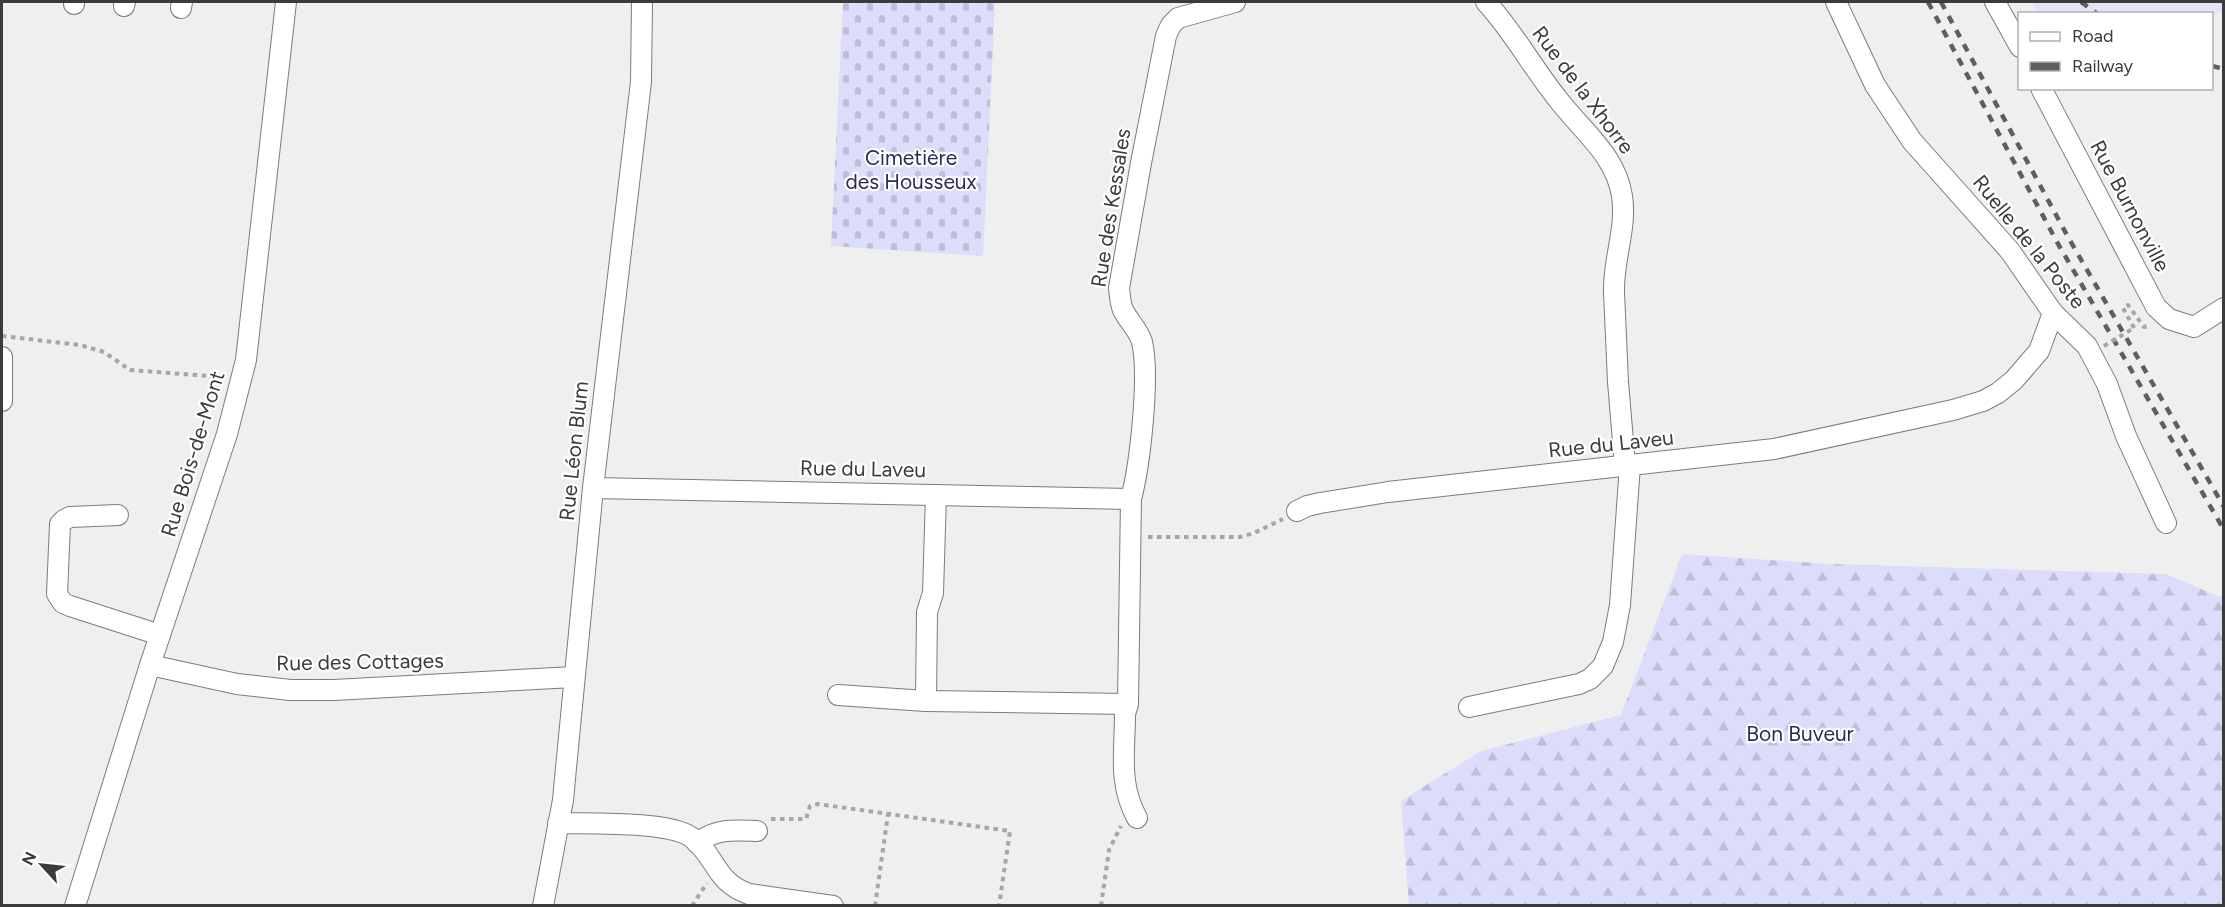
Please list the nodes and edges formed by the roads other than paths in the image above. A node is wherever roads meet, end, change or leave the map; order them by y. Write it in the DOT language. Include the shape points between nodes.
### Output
graph roads {
  1 [pos="286,2"];
  2 [pos="642,2"];
  3 [pos="1234,2"];
  4 [pos="1486,2"];
  5 [pos="1836,2"];
  6 [pos="1995,2"];
  7 [pos="2018,45"];
  8 [pos="2042,90"];
  9 [pos="2223,308"];
  10 [pos="2053,313"];
  11 [pos="2,357"];
  12 [pos="2,401"];
  13 [pos="1627,465"];
  14 [pos="593,488"];
  15 [pos="936,495"];
  16 [pos="1131,499"];
  17 [pos="1297,511"];
  18 [pos="118,515"];
  19 [pos="2166,523"];
  20 [pos="160,634"];
  21 [pos="150,665"];
  22 [pos="574,677"];
  23 [pos="838,695"];
  24 [pos="926,701"];
  25 [pos="1128,704"];
  26 [pos="1469,707"];
  27 [pos="1135,813"];
  28 [pos="558,823"];
  29 [pos="757,831"];
  30 [pos="697,843"];
  31 [pos="75,906"];
  32 [pos="543,906"];
  33 [pos="833,906"];
  1 -- 20 [label="street, Rue Bois-de-Mont" via="246,360 227,434"];
  2 -- 14 [label="street, Rue Léon Blum" via="641,82"];
  3 -- 16 [label="street, Rue des Kessales" via="1178,18 1166,36 1119,288 1123,310 1139,334 1145,371"];
  4 -- 13 [label="street, Rue de la Xhorre" via="1557,99 1603,151 1619,183 1623,224 1614,292"];
  5 -- 10 [label="street, Ruelle de la Poste" via="1875,86 1912,141 2010,250"];
  6 -- 7 [label="street"];
  8 -- 9 [label="street, Rue Burnonville" via="2156,307 2169,319 2194,327"];
  10 -- 13 [label="street, Rue du Laveu" via="2031,362 1998,393 1983,401 1802,445"];
  10 -- 19 [label="street, Ruelle de la Poste" via="2087,346"];
  11 -- 12 [label="street"];
  13 -- 17 [label="street, Rue du Laveu" via="1388,492 1320,503"];
  13 -- 26 [label="street, Rue de la Xhorre" via="1620,605 1613,642 1603,666 1578,684"];
  14 -- 15 [label="street, Rue du Laveu"];
  14 -- 22 [label="street, Rue Léon Blum"];
  15 -- 16 [label="street, Rue du Laveu"];
  15 -- 24 [label="street" via="933,593 927,612"];
  16 -- 25 [label="street, Rue des Kessales"];
  18 -- 20 [label="street" via="70,517 60,524 57,594 70,606"];
  20 -- 21 [label="street, Rue Bois-de-Mont"];
  21 -- 22 [label="street, Rue des Cottages" via="237,684 290,690"];
  21 -- 31 [label="street, Rue Bois-de-Mont"];
  22 -- 28 [label="street, Rue Léon Blum"];
  23 -- 24 [label="street"];
  24 -- 25 [label="street"];
  25 -- 27 [label="street, Rue des Kessales" via="1124,785"];
  28 -- 30 [label="street" via="658,826 679,830"];
  28 -- 32 [label="street, Rue Léon Blum"];
  29 -- 30 [label="street" via="718,831"];
  30 -- 33 [label="street" via="737,890"];
}
